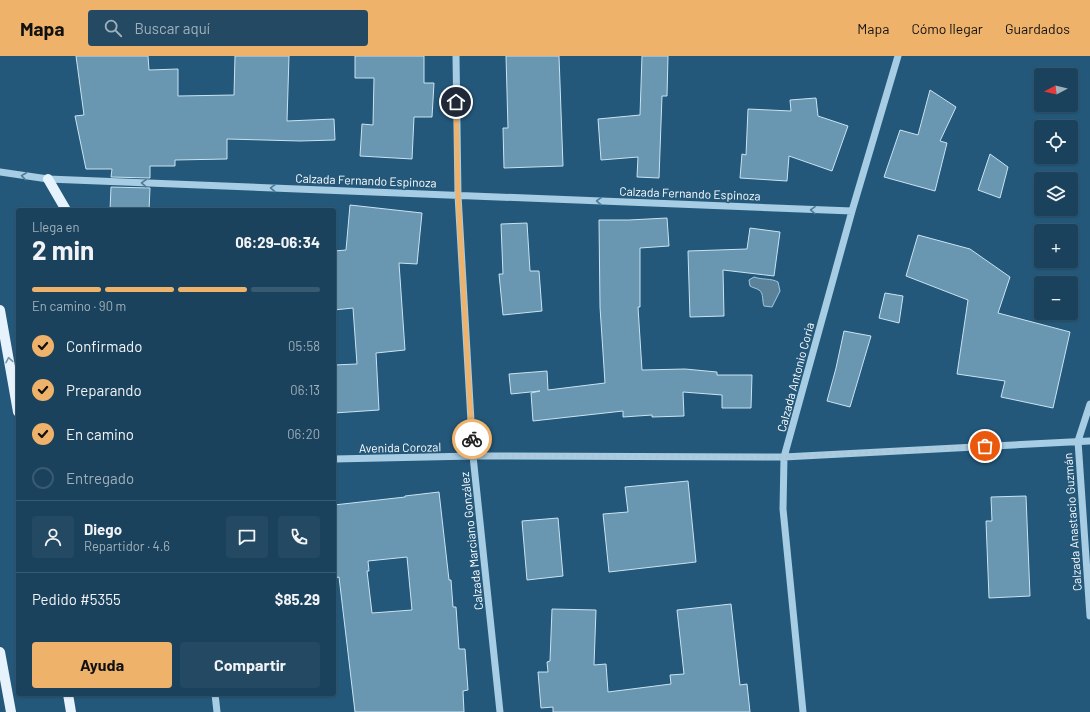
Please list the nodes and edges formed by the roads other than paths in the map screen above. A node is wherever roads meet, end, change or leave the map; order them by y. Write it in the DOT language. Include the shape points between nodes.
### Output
graph roads {
  1 [pos="456,56"];
  2 [pos="898,56"];
  3 [pos="0,172"];
  4 [pos="48,179"];
  5 [pos="458,195"];
  6 [pos="65,208"];
  7 [pos="852,211"];
  8 [pos="0,310"];
  9 [pos="16,401"];
  10 [pos="1090,404"];
  11 [pos="1090,441"];
  12 [pos="1078,442"];
  13 [pos="473,456"];
  14 [pos="784,457"];
  15 [pos="336,459"];
  16 [pos="1090,616"];
  17 [pos="0,652"];
  18 [pos="68,696"];
  19 [pos="215,696"];
  20 [pos="11,712"];
  21 [pos="71,712"];
  22 [pos="217,712"];
  23 [pos="500,712"];
  24 [pos="803,712"];
  1 -- 5 [label="street, Calzada Marciano González"];
  2 -- 7 [label="street, Calzada Antonio Coria"];
  4 -- 3 [label="street, Calzada Fernando Espinoza, one-way"];
  5 -- 4 [label="street, Calzada Fernando Espinoza, one-way"];
  4 -- 6 [label="main road"];
  7 -- 5 [label="street, Calzada Fernando Espinoza, one-way"];
  5 -- 13 [label="street, Calzada Marciano González"];
  7 -- 14 [label="street, Calzada Antonio Coria"];
  9 -- 8 [label="main road, one-way"];
  10 -- 12 [label="street, Calzada Anastacio Guzmán"];
  11 -- 12 [label="street, Avenida Corozal"];
  12 -- 14 [label="street, Avenida Corozal"];
  12 -- 16 [label="street, Calzada Anastacio Guzmán"];
  13 -- 14 [label="street, Avenida Corozal"];
  13 -- 15 [label="street, Avenida Corozal"];
  13 -- 23 [label="street, Calzada Marciano González"];
  14 -- 24 [label="street, Calzada Antonio Coria" via="783,510"];
  17 -- 20 [label="main road"];
  18 -- 21 [label="main road"];
  19 -- 22 [label="street"];
}
